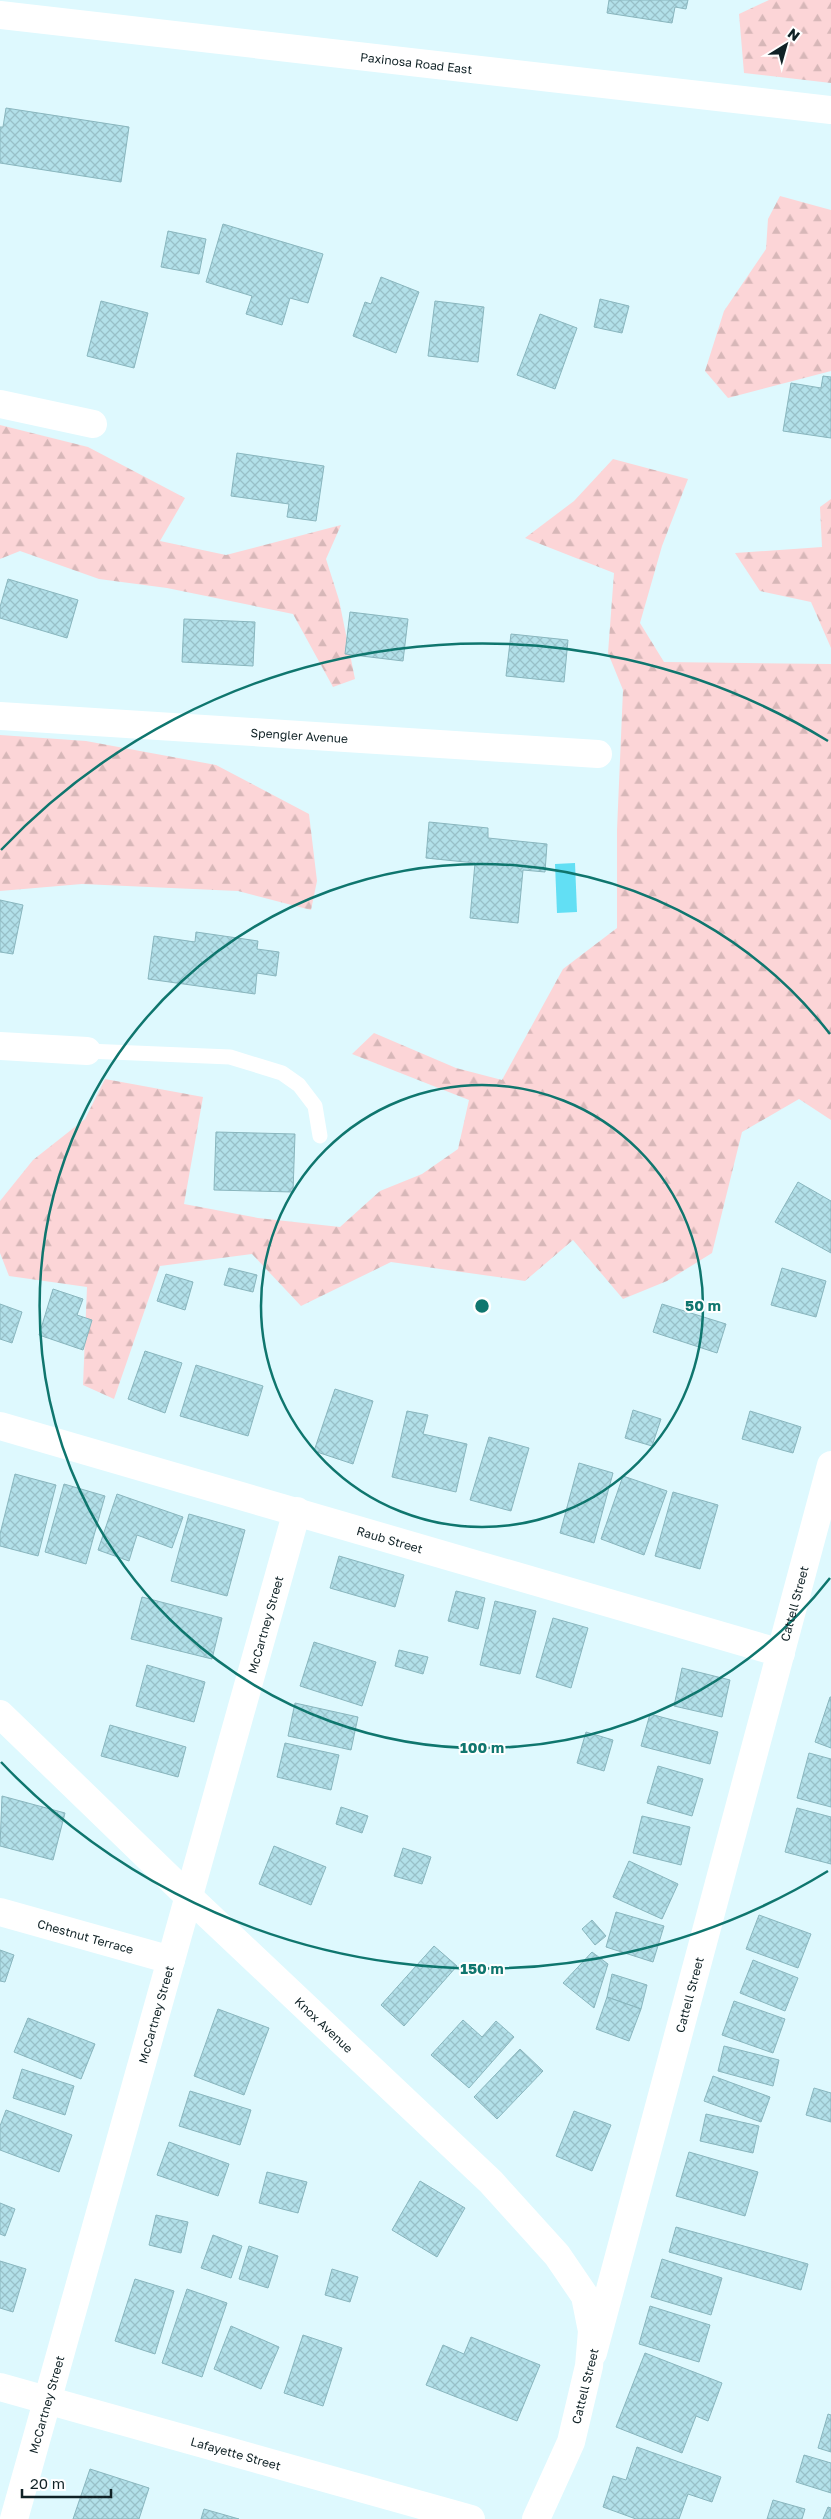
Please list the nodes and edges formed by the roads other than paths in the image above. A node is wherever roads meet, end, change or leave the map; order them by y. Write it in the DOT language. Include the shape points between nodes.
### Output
graph roads {
  1 [pos="0,15"];
  2 [pos="831,110"];
  3 [pos="0,404"];
  4 [pos="93,424"];
  5 [pos="0,716"];
  6 [pos="598,754"];
  7 [pos="0,1046"];
  8 [pos="88,1051"];
  9 [pos="320,1136"];
  10 [pos="0,1426"];
  11 [pos="831,1466"];
  12 [pos="297,1511"];
  13 [pos="781,1653"];
  14 [pos="0,1714"];
  15 [pos="189,1897"];
  16 [pos="0,1912"];
  17 [pos="171,1960"];
  18 [pos="589,2366"];
  19 [pos="0,2387"];
  20 [pos="48,2400"];
  21 [pos="14,2519"];
  22 [pos="471,2519"];
  23 [pos="536,2519"];
  1 -- 2 [label="street, Paxinosa Road East"];
  3 -- 4 [label="street"];
  5 -- 6 [label="street, Spengler Avenue"];
  7 -- 8 [label="street"];
  8 -- 9 [label="lane" via="230,1057 274,1070 299,1085 315,1106"];
  10 -- 12 [label="street, Raub Street"];
  11 -- 13 [label="street, Cattell Street"];
  12 -- 13 [label="street, Raub Street"];
  12 -- 15 [label="street, McCartney Street"];
  13 -- 18 [label="street, Cattell Street"];
  14 -- 15 [label="street, Knox Avenue"];
  15 -- 17 [label="street, McCartney Street"];
  15 -- 18 [label="street, Knox Avenue" via="491,2182 557,2255 585,2296 592,2331"];
  16 -- 17 [label="street, Chestnut Terrace"];
  17 -- 20 [label="street, McCartney Street"];
  18 -- 23 [label="street, Cattell Street" via="571,2442"];
  19 -- 20 [label="street, Lafayette Street"];
  20 -- 21 [label="street, McCartney Street"];
  20 -- 22 [label="street, Lafayette Street"];
}
